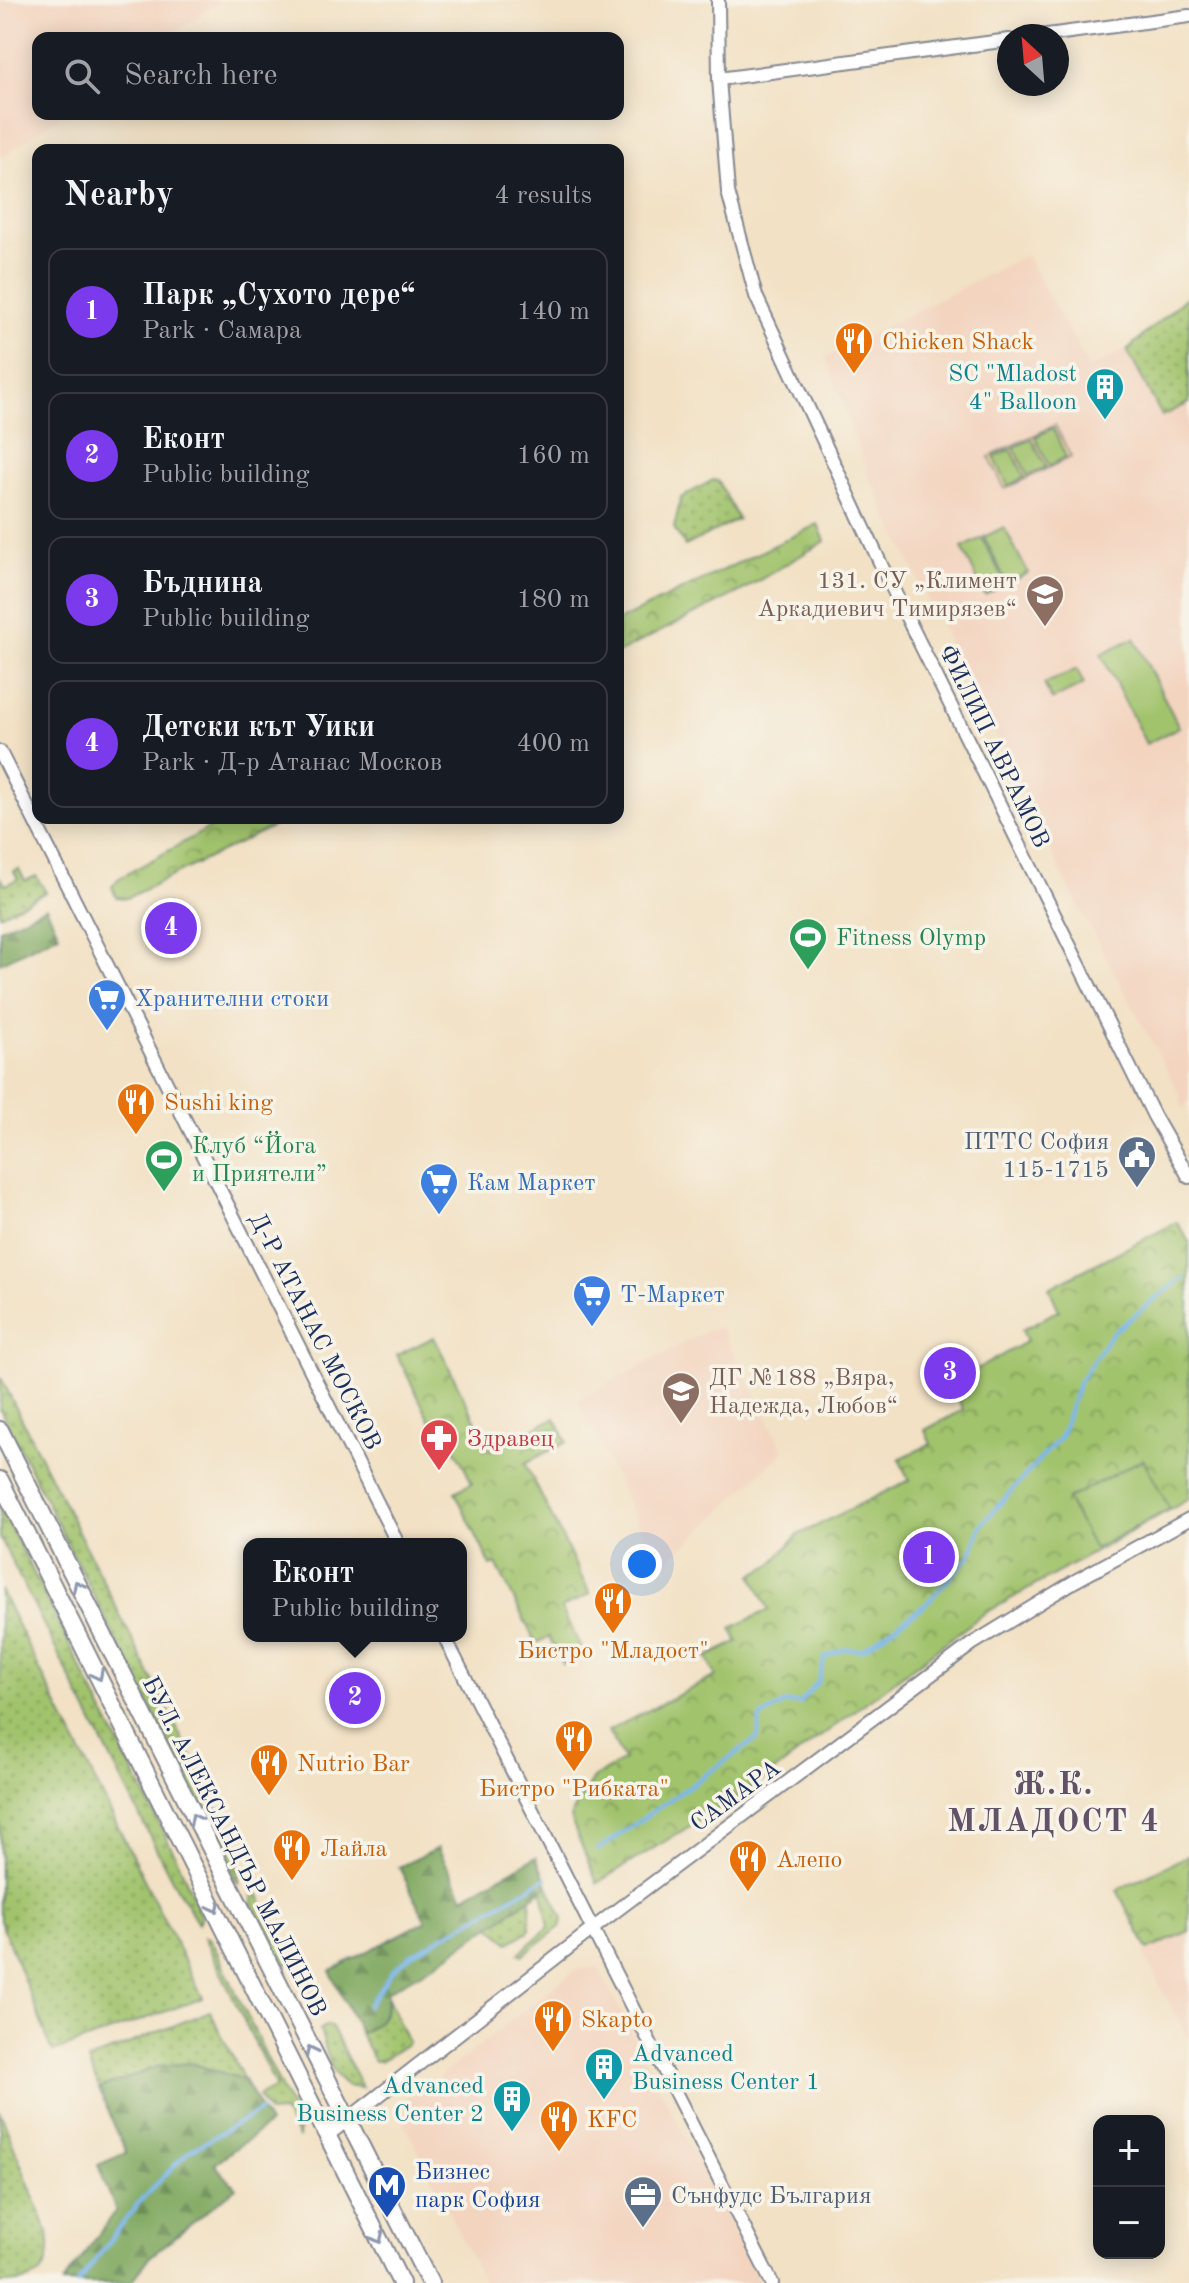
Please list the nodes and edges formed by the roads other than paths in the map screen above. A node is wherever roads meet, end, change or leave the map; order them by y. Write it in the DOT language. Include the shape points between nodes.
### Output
graph roads {
  1 [pos="718,0"];
  2 [pos="1189,16"];
  3 [pos="1069,32"];
  4 [pos="997,42"];
  5 [pos="719,79"];
  6 [pos="0,752"];
  7 [pos="32,816"];
  8 [pos="36,824"];
  9 [pos="1189,1177"];
  10 [pos="0,1430"];
  11 [pos="0,1480"];
  12 [pos="1189,1519"];
  13 [pos="395,1538"];
  14 [pos="447,1642"];
  15 [pos="593,1929"];
  16 [pos="347,2121"];
  17 [pos="328,2135"];
  18 [pos="401,2283"];
  19 [pos="430,2283"];
  20 [pos="772,2283"];
  1 -- 5 [label="street, ФИЛИП АВРАМОВ"];
  2 -- 3 [label="street"];
  4 -- 5 [label="street"];
  5 -- 9 [label="street, ФИЛИП АВРАМОВ" via="730,204 765,318 1019,845"];
  6 -- 7 [label="street, Д-Р АТАНАС МОСКОВ"];
  8 -- 13 [label="street, Д-Р АТАНАС МОСКОВ"];
  16 -- 10 [label="main road, БУЛ. АЛЕКСАНДЪР МАЛИНОВ, one-way"];
  11 -- 17 [label="main road, БУЛ. АЛЕКСАНДЪР МАЛИНОВ, one-way"];
  12 -- 15 [label="street, САМАРА" via="972,1644"];
  14 -- 15 [label="street"];
  15 -- 16 [label="street, САМАРА"];
  15 -- 20 [label="street"];
  16 -- 17 [label="street, САМАРА"];
  16 -- 19 [label="main road, БУЛ. АЛЕКСАНДЪР МАЛИНОВ"];
  17 -- 18 [label="main road, БУЛ. АЛЕКСАНДЪР МАЛИНОВ, one-way"];
}
